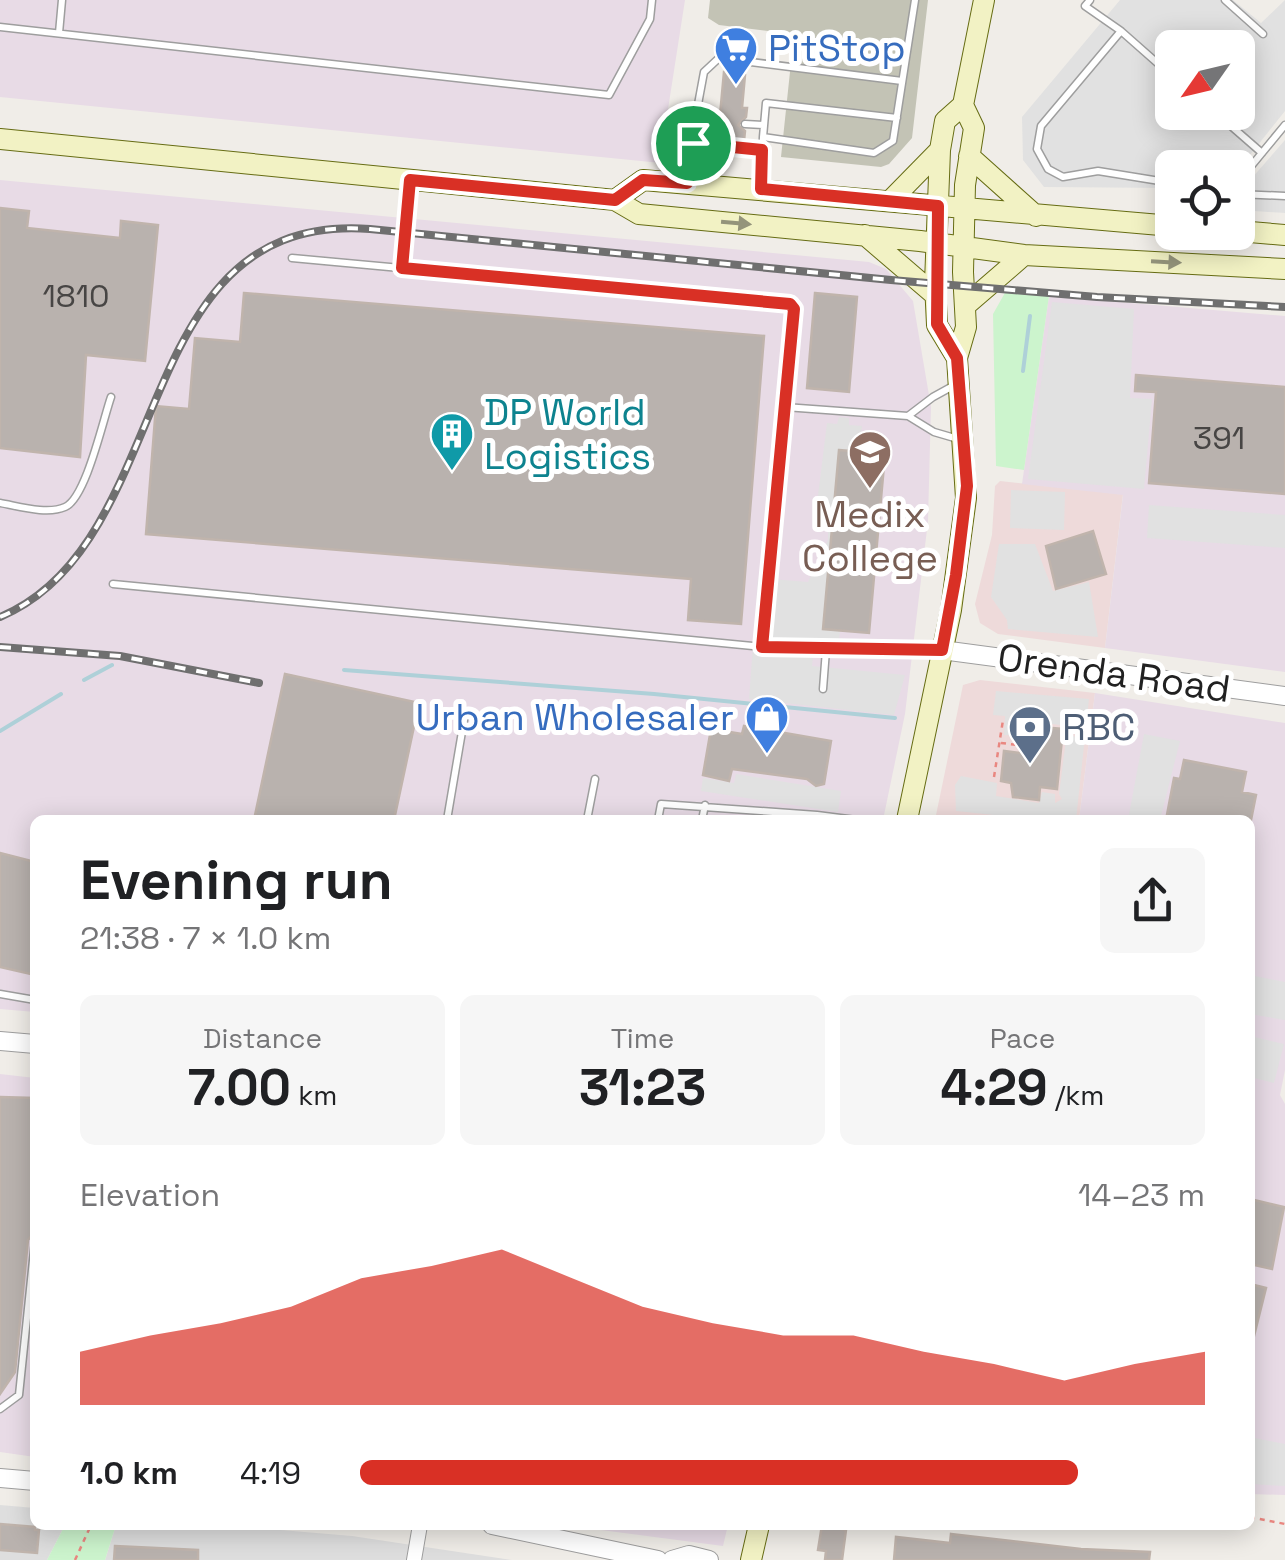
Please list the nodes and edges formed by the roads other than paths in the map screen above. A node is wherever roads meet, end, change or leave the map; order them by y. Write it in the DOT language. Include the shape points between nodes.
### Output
graph roads {
  1 [pos="62,0"];
  2 [pos="652,0"];
  3 [pos="916,0"];
  4 [pos="984,0"];
  5 [pos="1090,0"];
  6 [pos="1224,0"];
  7 [pos="0,28"];
  8 [pos="1120,31"];
  9 [pos="59,33"];
  10 [pos="1264,34"];
  11 [pos="1155,61"];
  12 [pos="902,82"];
  13 [pos="963,105"];
  14 [pos="896,118"];
  15 [pos="698,120"];
  16 [pos="720,122"];
  17 [pos="745,124"];
  18 [pos="764,125"];
  19 [pos="1285,125"];
  20 [pos="1235,130"];
  21 [pos="0,138"];
  22 [pos="763,138"];
  23 [pos="693,143"];
  24 [pos="762,150"];
  25 [pos="940,150"];
  26 [pos="1262,154"];
  27 [pos="969,156"];
  28 [pos="1255,162"];
  29 [pos="410,180"];
  30 [pos="1155,180"];
  31 [pos="687,183"];
  32 [pos="761,189"];
  33 [pos="1255,195"];
  34 [pos="1285,196"];
  35 [pos="615,200"];
  36 [pos="890,200"];
  37 [pos="938,206"];
  38 [pos="964,209"];
  39 [pos="1036,216"];
  40 [pos="1155,225"];
  41 [pos="1255,232"];
  42 [pos="1285,235"];
  43 [pos="865,236"];
  44 [pos="936,243"];
  45 [pos="963,247"];
  46 [pos="1024,255"];
  47 [pos="292,258"];
  48 [pos="402,268"];
  49 [pos="1285,269"];
  50 [pos="935,295"];
  51 [pos="965,306"];
  52 [pos="957,358"];
  53 [pos="958,384"];
  54 [pos="111,397"];
  55 [pos="784,406"];
  56 [pos="908,416"];
  57 [pos="963,441"];
  58 [pos="0,503"];
  59 [pos="113,584"];
  60 [pos="762,647"];
  61 [pos="826,650"];
  62 [pos="942,650"];
  63 [pos="823,689"];
  64 [pos="1285,696"];
  65 [pos="465,714"];
  66 [pos="595,779"];
  67 [pos="704,805"];
  68 [pos="447,815"];
  69 [pos="588,815"];
  70 [pos="659,815"];
  71 [pos="703,815"];
  72 [pos="790,815"];
  73 [pos="908,815"];
  74 [pos="0,994"];
  75 [pos="30,999"];
  76 [pos="0,1041"];
  77 [pos="30,1044"];
  78 [pos="30,1290"];
  79 [pos="0,1409"];
  80 [pos="0,1478"];
  81 [pos="30,1481"];
  82 [pos="419,1530"];
  83 [pos="516,1530"];
  84 [pos="758,1530"];
  85 [pos="414,1560"];
  86 [pos="658,1560"];
  87 [pos="672,1560"];
  88 [pos="708,1560"];
  89 [pos="751,1560"];
  1 -- 9 [label="lane"];
  2 -- 9 [label="lane" via="650,19 609,95"];
  3 -- 12 [label="lane"];
  4 -- 13 [label="main road"];
  5 -- 8 [label="lane" via="1084,6"];
  6 -- 10 [label="lane"];
  7 -- 9 [label="lane"];
  8 -- 11 [label="lane"];
  8 -- 30 [label="lane" via="1041,126 1037,149 1062,178 1098,171"];
  12 -- 14 [label="lane"];
  12 -- 15 [label="lane" via="719,58 704,72"];
  13 -- 25 [label="main road" via="945,121"];
  13 -- 27 [label="main road" via="974,128"];
  14 -- 18 [label="lane" via="766,103"];
  14 -- 22 [label="lane" via="893,141 874,153"];
  15 -- 16 [label="lane"];
  15 -- 23 [label="lane"];
  17 -- 18 [label="lane"];
  18 -- 22 [label="lane"];
  19 -- 26 [label="lane"];
  20 -- 26 [label="lane"];
  21 -- 29 [label="main road"];
  22 -- 24 [label="lane"];
  23 -- 24 [label="lane"];
  23 -- 31 [label="lane"];
  24 -- 32 [label="lane"];
  25 -- 36 [label="main road"];
  25 -- 37 [label="main road"];
  26 -- 28 [label="lane"];
  27 -- 38 [label="main road"];
  27 -- 39 [label="main road"];
  29 -- 35 [label="main road"];
  29 -- 48 [label="lane"];
  31 -- 32 [label="main road"];
  31 -- 35 [label="main road" via="643,180"];
  32 -- 36 [label="main road"];
  33 -- 34 [label="lane"];
  35 -- 43 [label="main road, one-way" via="639,214"];
  36 -- 37 [label="main road"];
  37 -- 38 [label="main road"];
  37 -- 44 [label="main road"];
  38 -- 39 [label="main road"];
  38 -- 45 [label="main road"];
  39 -- 40 [label="main road"];
  41 -- 42 [label="main road"];
  43 -- 44 [label="main road"];
  43 -- 50 [label="main road"];
  44 -- 45 [label="main road"];
  44 -- 50 [label="main road"];
  45 -- 46 [label="main road"];
  45 -- 51 [label="main road"];
  46 -- 49 [label="main road, one-way"];
  46 -- 51 [label="main road"];
  47 -- 48 [label="lane"];
  48 -- 55 [label="lane" via="790,304"];
  50 -- 52 [label="main road" via="937,324"];
  51 -- 52 [label="main road"];
  52 -- 53 [label="main road"];
  53 -- 56 [label="lane"];
  53 -- 57 [label="main road"];
  54 -- 58 [label="lane" via="79,494 66,507"];
  55 -- 56 [label="lane"];
  55 -- 60 [label="lane"];
  56 -- 57 [label="lane"];
  57 -- 62 [label="main road" via="966,498"];
  59 -- 60 [label="lane"];
  60 -- 61 [label="lane"];
  61 -- 62 [label="lane"];
  61 -- 63 [label="lane"];
  62 -- 64 [label="street, Orenda Road"];
  62 -- 73 [label="main road"];
  65 -- 68 [label="lane"];
  66 -- 69 [label="lane"];
  67 -- 70 [label="lane" via="660,804"];
  67 -- 71 [label="lane"];
  67 -- 72 [label="lane"];
  74 -- 75 [label="lane"];
  76 -- 77 [label="street"];
  78 -- 79 [label="lane" via="19,1395"];
  80 -- 81 [label="street"];
  82 -- 85 [label="street"];
  83 -- 86 [label="street"];
  84 -- 89 [label="main road"];
  87 -- 88 [label="street"];
}
